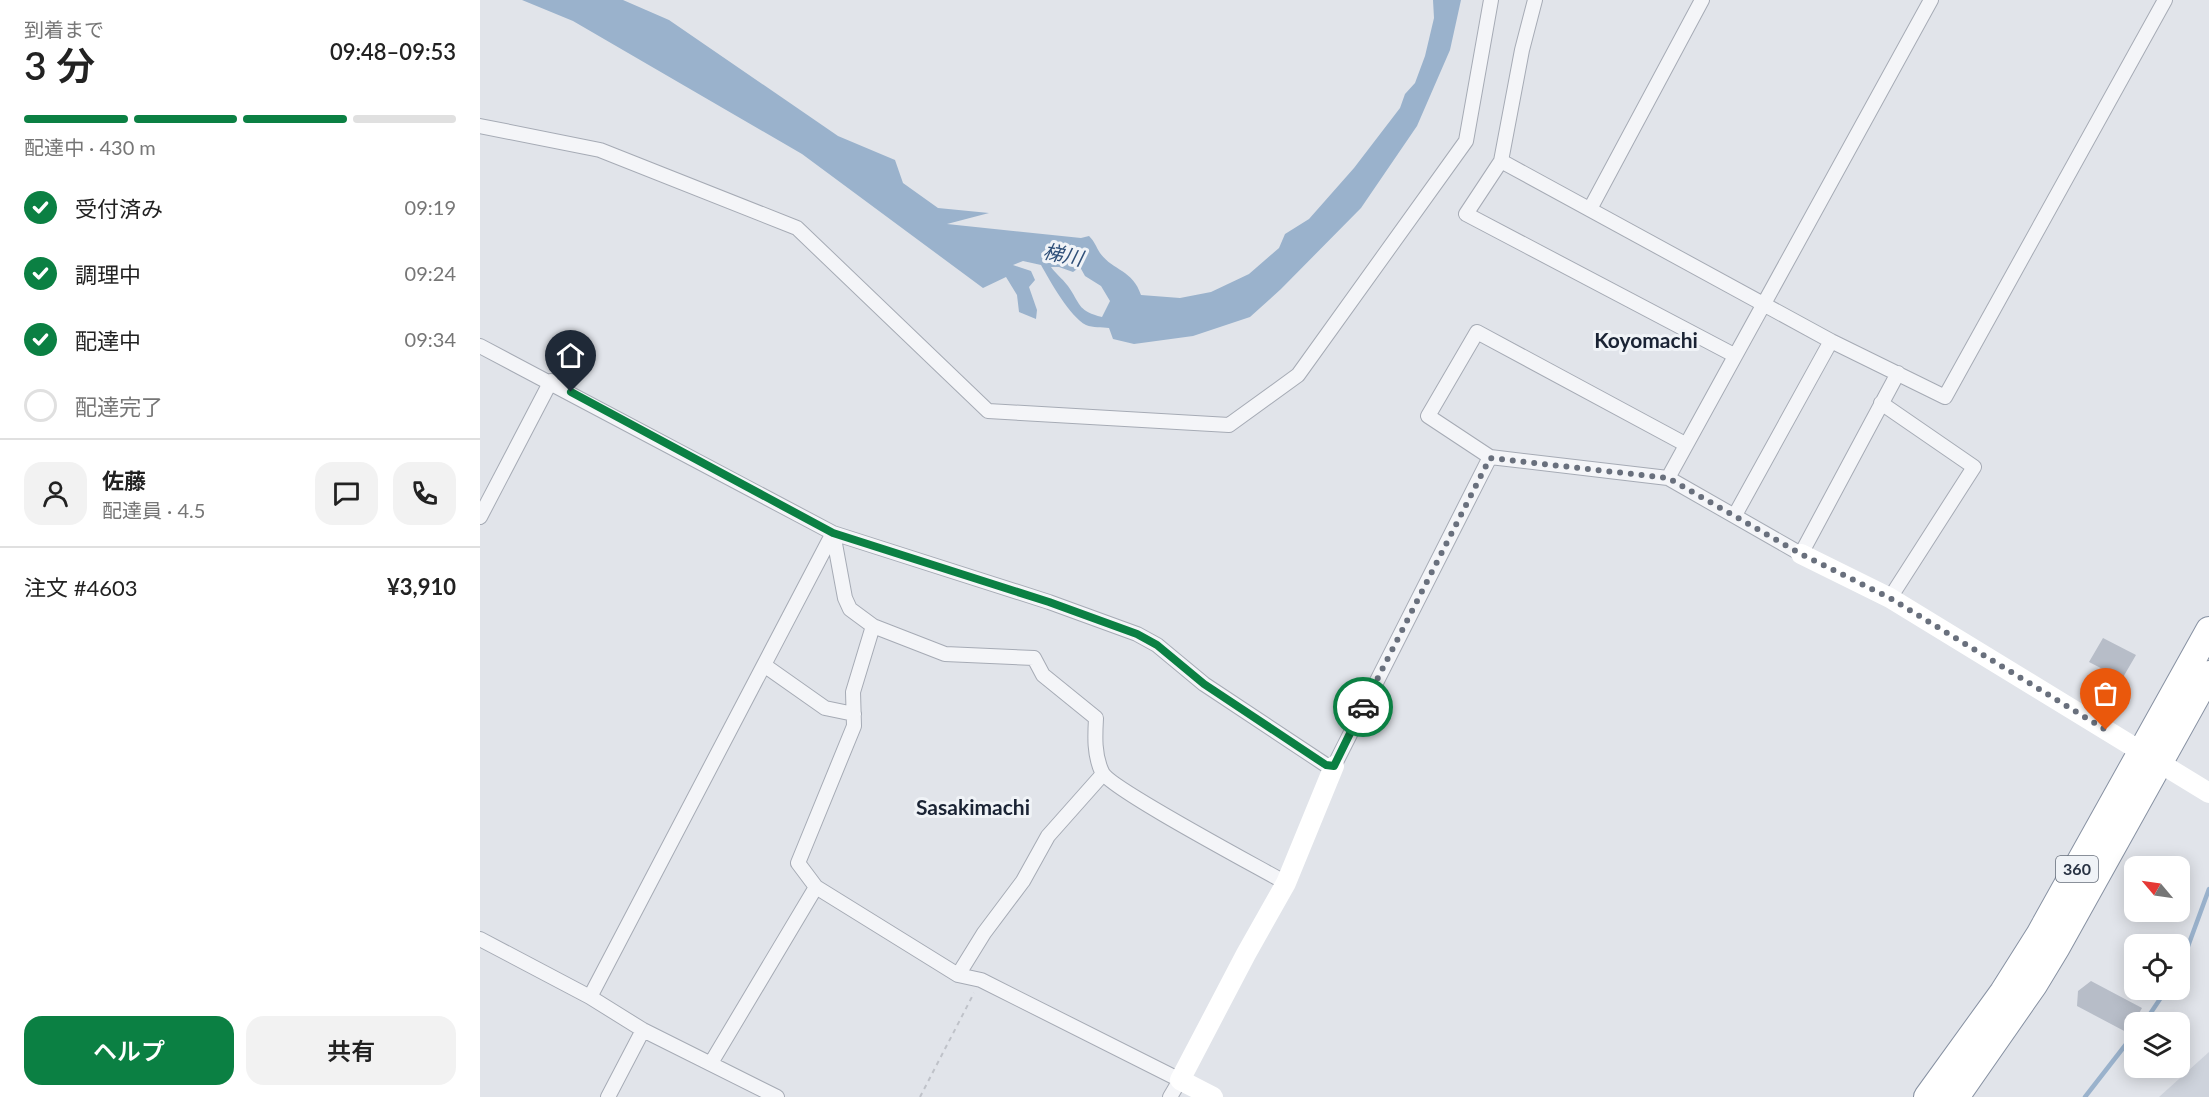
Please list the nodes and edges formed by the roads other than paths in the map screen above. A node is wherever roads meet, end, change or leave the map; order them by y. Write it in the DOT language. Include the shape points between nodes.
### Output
graph roads {
  1 [pos="1491,0"];
  2 [pos="1535,0"];
  3 [pos="1702,0"];
  4 [pos="1930,0"];
  5 [pos="2165,0"];
  6 [pos="480,126"];
  7 [pos="1501,161"];
  8 [pos="1590,209"];
  9 [pos="1764,303"];
  10 [pos="1831,341"];
  11 [pos="480,345"];
  12 [pos="1734,355"];
  13 [pos="1898,373"];
  14 [pos="551,381"];
  15 [pos="1881,403"];
  16 [pos="1685,444"];
  17 [pos="1490,458"];
  18 [pos="1668,478"];
  19 [pos="1735,515"];
  20 [pos="480,517"];
  21 [pos="833,533"];
  22 [pos="1801,554"];
  23 [pos="1890,598"];
  24 [pos="873,627"];
  25 [pos="2209,630"];
  26 [pos="764,664"];
  27 [pos="2209,674"];
  28 [pos="854,714"];
  29 [pos="2151,758"];
  30 [pos="1334,766"];
  31 [pos="1103,774"];
  32 [pos="2209,793"];
  33 [pos="1286,883"];
  34 [pos="816,886"];
  35 [pos="480,939"];
  36 [pos="958,975"];
  37 [pos="590,997"];
  38 [pos="643,1030"];
  39 [pos="711,1064"];
  40 [pos="1175,1089"];
  41 [pos="608,1097"];
  42 [pos="777,1097"];
  43 [pos="1213,1097"];
  44 [pos="1927,1097"];
  45 [pos="1956,1097"];
  1 -- 6 [label="street" via="1466,141 1298,375 1229,426 988,411 797,228 600,150"];
  2 -- 7 [label="street"];
  3 -- 8 [label="street"];
  4 -- 9 [label="street"];
  5 -- 13 [label="street" via="1945,397"];
  7 -- 8 [label="street"];
  7 -- 12 [label="street" via="1466,214"];
  8 -- 9 [label="street"];
  9 -- 10 [label="street"];
  9 -- 12 [label="street"];
  10 -- 13 [label="street"];
  10 -- 19 [label="street"];
  11 -- 14 [label="street"];
  12 -- 16 [label="street"];
  13 -- 15 [label="street"];
  14 -- 20 [label="street"];
  14 -- 21 [label="street"];
  15 -- 22 [label="street"];
  15 -- 23 [label="street" via="1974,467"];
  16 -- 17 [label="street" via="1477,332 1428,416"];
  16 -- 18 [label="street"];
  17 -- 18 [label="street"];
  17 -- 30 [label="street"];
  18 -- 19 [label="street"];
  19 -- 22 [label="street"];
  21 -- 24 [label="street" via="849,609"];
  21 -- 26 [label="street"];
  21 -- 30 [label="street" via="1137,634 1157,645 1204,684 1326,765"];
  22 -- 23 [label="street"];
  23 -- 29 [label="street"];
  24 -- 28 [label="street" via="853,692"];
  24 -- 31 [label="street" via="945,654 1034,657 1043,675 1095,718 1095,750"];
  25 -- 29 [label="highway, 360"];
  26 -- 28 [label="street" via="825,708"];
  26 -- 37 [label="street"];
  27 -- 29 [label="highway, 360"];
  28 -- 34 [label="street" via="854,726 798,863"];
  29 -- 32 [label="street"];
  29 -- 44 [label="highway, 360" via="2002,992"];
  29 -- 45 [label="highway, 360" via="2034,985"];
  30 -- 33 [label="street"];
  31 -- 33 [label="street"];
  31 -- 36 [label="street" via="1048,836 1023,881"];
  33 -- 40 [label="street"];
  34 -- 36 [label="street"];
  34 -- 39 [label="street"];
  35 -- 37 [label="street"];
  36 -- 40 [label="street" via="981,980"];
  37 -- 38 [label="street"];
  38 -- 39 [label="street"];
  38 -- 41 [label="street"];
  39 -- 42 [label="street"];
  40 -- 43 [label="street"];
}
